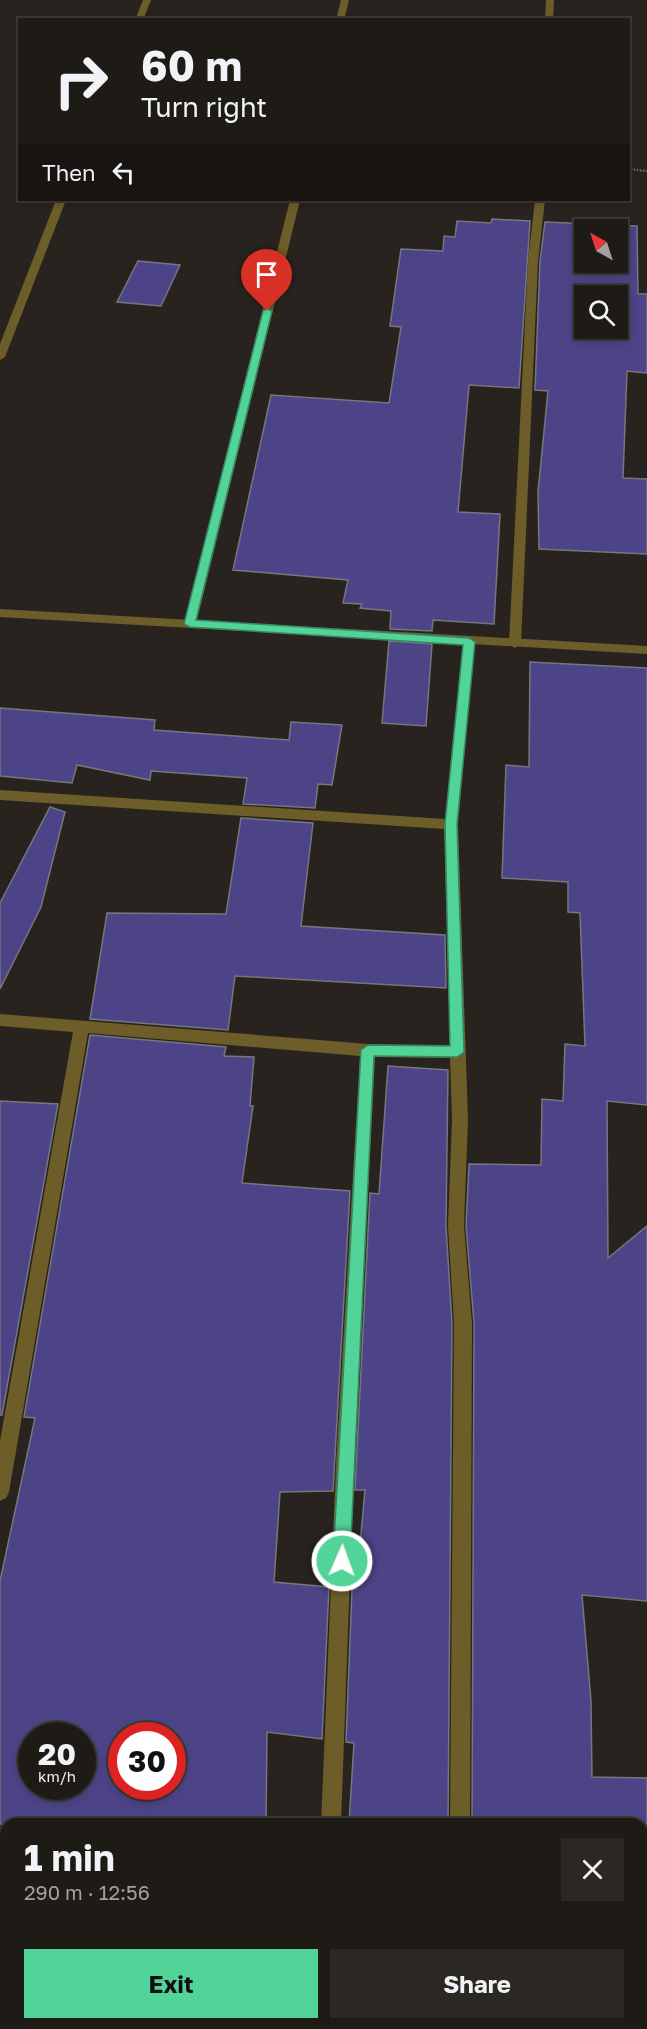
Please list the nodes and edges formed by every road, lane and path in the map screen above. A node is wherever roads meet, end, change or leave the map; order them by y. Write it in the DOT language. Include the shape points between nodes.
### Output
graph roads {
  1 [pos="147,0"];
  2 [pos="345,0"];
  3 [pos="550,0"];
  4 [pos="140,18"];
  5 [pos="340,18"];
  6 [pos="549,18"];
  7 [pos="630,169"];
  8 [pos="647,171"];
  9 [pos="61,201"];
  10 [pos="295,201"];
  11 [pos="540,201"];
  12 [pos="0,357"];
  13 [pos="0,613"];
  14 [pos="190,624"];
  15 [pos="469,642"];
  16 [pos="515,644"];
  17 [pos="647,650"];
  18 [pos="0,795"];
  19 [pos="451,824"];
  20 [pos="0,1020"];
  21 [pos="82,1026"];
  22 [pos="368,1050"];
  23 [pos="457,1052"];
  24 [pos="0,1492"];
  25 [pos="331,1818"];
  26 [pos="460,1818"];
  1 -- 4 [label="street"];
  2 -- 5 [label="street"];
  3 -- 6 [label="street"];
  7 -- 8 [label="path"];
  9 -- 12 [label="street"];
  10 -- 14 [label="street"];
  11 -- 16 [label="street" via="533,261"];
  13 -- 14 [label="street"];
  14 -- 15 [label="street"];
  15 -- 16 [label="street"];
  15 -- 19 [label="street"];
  16 -- 17 [label="street"];
  18 -- 19 [label="street"];
  19 -- 23 [label="street"];
  20 -- 21 [label="street"];
  21 -- 22 [label="street"];
  21 -- 24 [label="street"];
  22 -- 23 [label="street"];
  22 -- 25 [label="street" via="345,1466"];
  23 -- 26 [label="street" via="460,1120 456,1226 463,1323"];
}
